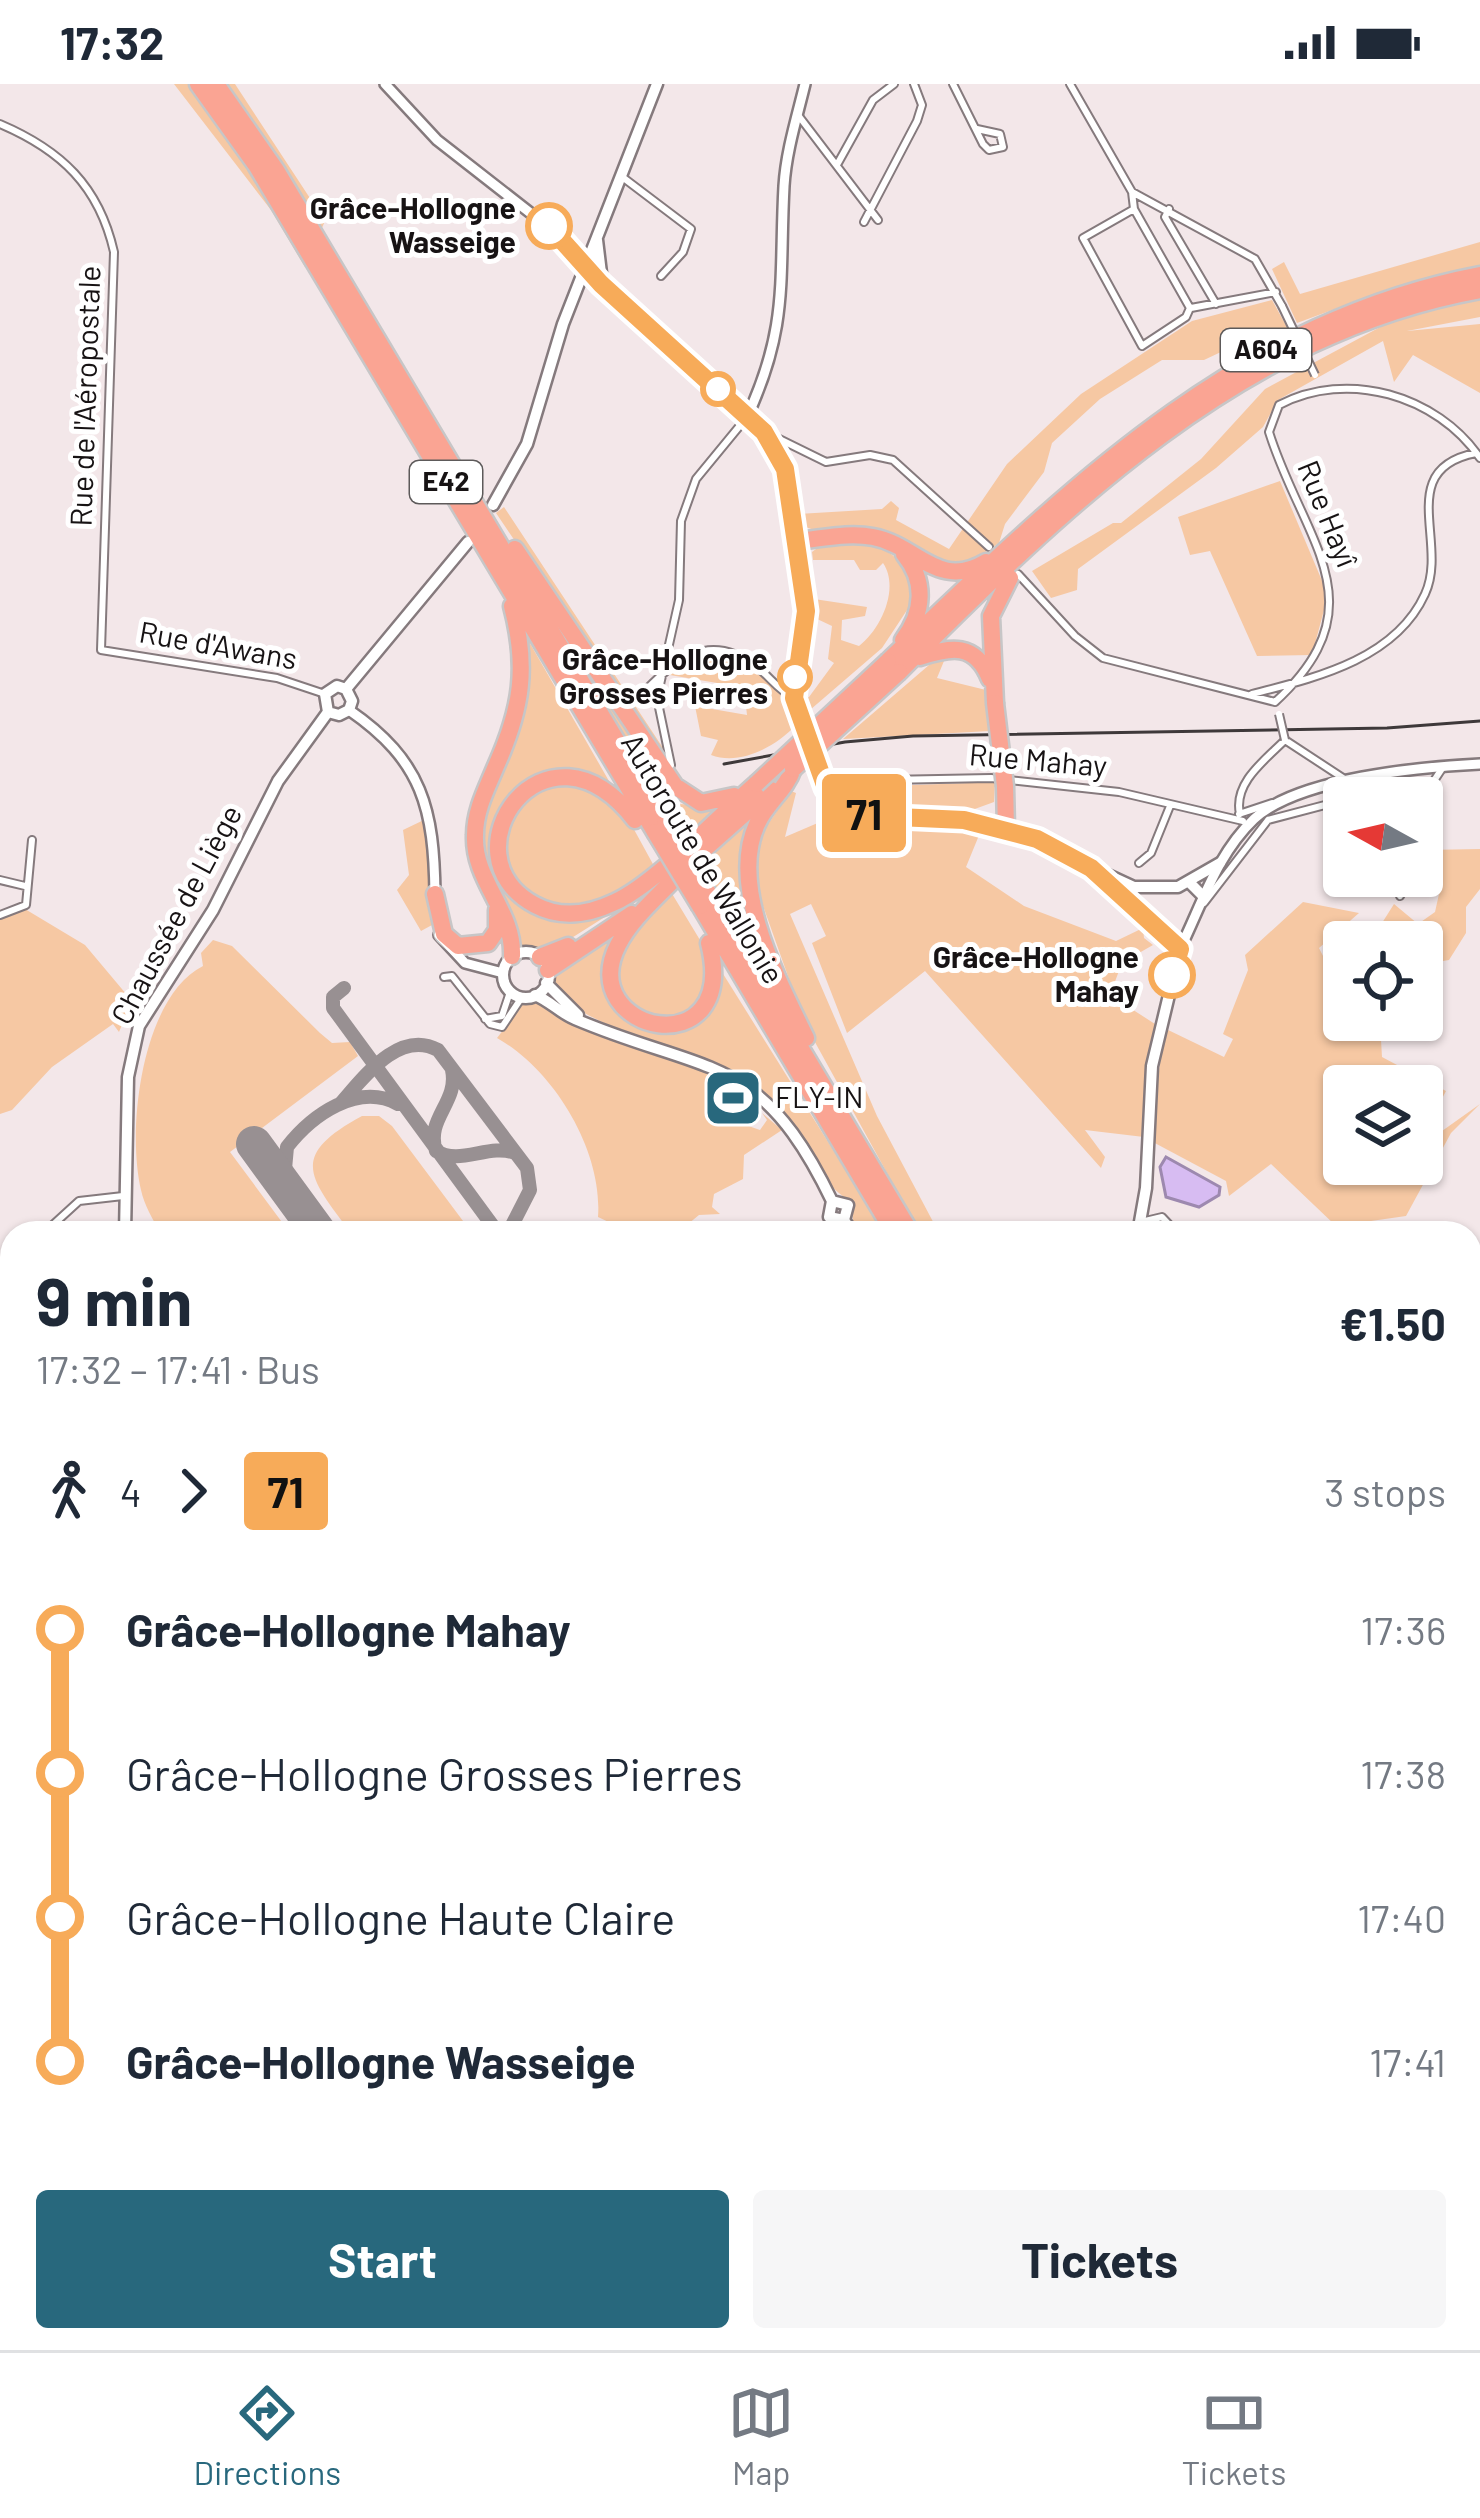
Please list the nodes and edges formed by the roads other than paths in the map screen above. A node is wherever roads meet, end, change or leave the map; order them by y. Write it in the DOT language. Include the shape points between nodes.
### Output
graph roads {
  1 [pos="185,84"];
  2 [pos="199,84"];
  3 [pos="216,84"];
  4 [pos="385,84"];
  5 [pos="657,84"];
  6 [pos="805,84"];
  7 [pos="894,84"];
  8 [pos="927,84"];
  9 [pos="953,84"];
  10 [pos="1070,84"];
  11 [pos="915,86"];
  12 [pos="798,115"];
  13 [pos="0,124"];
  14 [pos="977,129"];
  15 [pos="838,163"];
  16 [pos="256,165"];
  17 [pos="620,176"];
  18 [pos="1132,192"];
  19 [pos="870,208"];
  20 [pos="1134,209"];
  21 [pos="1169,209"];
  22 [pos="878,220"];
  23 [pos="865,221"];
  24 [pos="546,223"];
  25 [pos="598,232"];
  26 [pos="574,246"];
  27 [pos="586,262"];
  28 [pos="1480,275"];
  29 [pos="661,276"];
  30 [pos="601,278"];
  31 [pos="578,285"];
  32 [pos="1480,290"];
  33 [pos="1276,292"];
  34 [pos="1216,304"];
  35 [pos="1190,308"];
  36 [pos="1324,393"];
  37 [pos="747,417"];
  38 [pos="764,432"];
  39 [pos="1479,455"];
  40 [pos="447,458"];
  41 [pos="493,505"];
  42 [pos="796,541"];
  43 [pos="468,542"];
  44 [pos="900,549"];
  45 [pos="1031,549"];
  46 [pos="996,551"];
  47 [pos="1018,574"];
  48 [pos="509,587"];
  49 [pos="529,620"];
  50 [pos="101,650"];
  51 [pos="913,658"];
  52 [pos="893,664"];
  53 [pos="661,675"];
  54 [pos="1297,682"];
  55 [pos="346,689"];
  56 [pos="325,694"];
  57 [pos="1252,694"];
  58 [pos="794,698"];
  59 [pos="637,699"];
  60 [pos="995,701"];
  61 [pos="1275,703"];
  62 [pos="349,710"];
  63 [pos="328,712"];
  64 [pos="801,726"];
  65 [pos="1285,740"];
  66 [pos="1477,764"];
  67 [pos="671,765"];
  68 [pos="814,765"];
  69 [pos="1443,766"];
  70 [pos="1339,777"];
  71 [pos="1375,777"];
  72 [pos="1436,777"];
  73 [pos="826,788"];
  74 [pos="1323,790"];
  75 [pos="761,797"];
  76 [pos="732,800"];
  77 [pos="1279,803"];
  78 [pos="1323,805"];
  79 [pos="1170,806"];
  80 [pos="1238,818"];
  81 [pos="635,820"];
  82 [pos="1003,827"];
  83 [pos="704,829"];
  84 [pos="656,831"];
  85 [pos="32,840"];
  86 [pos="1138,863"];
  87 [pos="1220,863"];
  88 [pos="686,866"];
  89 [pos="1091,868"];
  90 [pos="0,880"];
  91 [pos="1190,883"];
  92 [pos="26,886"];
  93 [pos="1153,890"];
  94 [pos="435,895"];
  95 [pos="1203,896"];
  96 [pos="494,897"];
  97 [pos="700,905"];
  98 [pos="1140,911"];
  99 [pos="0,915"];
  100 [pos="1193,918"];
  101 [pos="709,943"];
  102 [pos="1180,949"];
  103 [pos="512,956"];
  104 [pos="545,970"];
  105 [pos="503,973"];
  106 [pos="444,977"];
  107 [pos="522,995"];
  108 [pos="485,1019"];
  109 [pos="592,1025"];
  110 [pos="790,1059"];
  111 [pos="825,1089"];
  112 [pos="125,1196"];
  113 [pos="832,1201"];
  114 [pos="844,1220"];
  115 [pos="57,1221"];
  116 [pos="125,1221"];
  117 [pos="887,1221"];
  118 [pos="903,1221"];
  119 [pos="1141,1221"];
  1 -- 16 [label="highway" via="244,161"];
  2 -- 16 [label="highway, Autoroute de Wallonie / E42"];
  3 -- 40 [label="highway, Autoroute de Wallonie / E42"];
  4 -- 24 [label="street" via="424,129"];
  5 -- 17 [label="main road"];
  6 -- 12 [label="street"];
  7 -- 15 [label="street" via="873,100"];
  8 -- 11 [label="street"];
  9 -- 14 [label="street"];
  10 -- 18 [label="street"];
  11 -- 19 [label="street" via="917,121"];
  12 -- 15 [label="street"];
  12 -- 37 [label="street" via="784,185 783,300 765,382"];
  13 -- 50 [label="street, Rue de l'Aéropostale" via="45,145 79,175 101,208 114,252"];
  14 -- 14 [label="street" via="1000,134 1003,146 989,150"];
  15 -- 19 [label="street"];
  16 -- 48 [label="highway, Autoroute de Wallonie / E42"];
  17 -- 25 [label="main road"];
  17 -- 29 [label="street" via="691,229"];
  18 -- 20 [label="street"];
  18 -- 21 [label="street"];
  19 -- 22 [label="street"];
  19 -- 23 [label="street"];
  20 -- 35 [label="street"];
  20 -- 35 [label="street" via="1083,238 1127,324 1142,346"];
  21 -- 33 [label="street" via="1255,259"];
  21 -- 34 [label="street" via="1165,218"];
  24 -- 26 [label="street"];
  24 -- 27 [label="street"];
  25 -- 26 [label="street"];
  25 -- 27 [label="main road"];
  25 -- 30 [label="main road"];
  26 -- 27 [label="street"];
  27 -- 30 [label="main road"];
  27 -- 31 [label="main road"];
  28 -- 46 [label="highway, A604" via="1356,310 1213,380"];
  30 -- 31 [label="main road"];
  30 -- 37 [label="main road"];
  31 -- 41 [label="main road" via="527,444"];
  32 -- 45 [label="highway, A604" via="1361,323 1235,384 1135,454"];
  33 -- 34 [label="street"];
  33 -- 36 [label="street, bridge"];
  34 -- 35 [label="street"];
  36 -- 39 [label="street" via="1395,392"];
  36 -- 54 [label="street, Rue Hayî" via="1291,398 1270,418 1333,599 1314,660"];
  37 -- 38 [label="main road"];
  37 -- 53 [label="street" via="688,497 679,600"];
  38 -- 42 [label="main road" via="785,469"];
  38 -- 46 [label="street" via="826,462 893,460"];
  39 -- 54 [label="street" via="1447,463 1432,481 1429,581 1416,609 1364,659"];
  40 -- 76 [label="highway" via="461,465 671,782 701,802"];
  40 -- 84 [label="highway, Autoroute de Wallonie / E42"];
  42 -- 44 [label="highway" via="867,536"];
  42 -- 58 [label="main road" via="806,628"];
  43 -- 55 [label="main road"];
  44 -- 46 [label="highway" via="956,574"];
  44 -- 52 [label="highway" via="921,598"];
  45 -- 51 [label="highway, A604"];
  45 -- 60 [label="highway" via="993,607"];
  46 -- 52 [label="highway, A604"];
  47 -- 57 [label="street" via="1103,658"];
  48 -- 49 [label="highway, Autoroute de Wallonie / E42"];
  48 -- 96 [label="highway" via="524,682 475,828 478,866"];
  49 -- 81 [label="highway"];
  49 -- 84 [label="highway, Autoroute de Wallonie / E42"];
  50 -- 56 [label="street, Rue d'Awans" via="277,678"];
  51 -- 52 [label="highway, A604"];
  51 -- 60 [label="highway" via="964,649 986,668"];
  52 -- 75 [label="highway, A604, bridge"];
  52 -- 75 [label="highway, A604, bridge"];
  53 -- 58 [label="street" via="697,649 720,649 742,656"];
  53 -- 59 [label="street"];
  53 -- 67 [label="street" via="657,703"];
  54 -- 57 [label="street"];
  54 -- 61 [label="street, Rue Hayî"];
  55 -- 56 [label="main road"];
  55 -- 62 [label="main road"];
  56 -- 63 [label="main road"];
  57 -- 61 [label="street"];
  58 -- 64 [label="main road"];
  60 -- 82 [label="highway, bridge"];
  61 -- 65 [label="street, bridge"];
  62 -- 63 [label="main road"];
  62 -- 94 [label="street" via="417,780 432,824"];
  63 -- 112 [label="main road, Chaussée de Liège" via="278,781 213,910 143,1015 128,1077"];
  65 -- 70 [label="street"];
  65 -- 80 [label="street" via="1247,780"];
  66 -- 69 [label="street"];
  68 -- 73 [label="main road"];
  69 -- 71 [label="street"];
  69 -- 72 [label="street"];
  73 -- 79 [label="street, Rue Mahay" via="991,778"];
  73 -- 82 [label="main road" via="875,816"];
  74 -- 77 [label="street"];
  75 -- 76 [label="highway"];
  75 -- 88 [label="highway, A604"];
  75 -- 111 [label="highway" via="750,887"];
  76 -- 83 [label="highway"];
  77 -- 80 [label="street"];
  77 -- 87 [label="street" via="1250,823"];
  78 -- 100 [label="street" via="1266,820"];
  79 -- 80 [label="street, Rue Mahay"];
  79 -- 86 [label="street" via="1151,853"];
  81 -- 83 [label="highway" via="597,782 542,781 506,813 502,868 539,908 581,913 630,894"];
  81 -- 84 [label="highway"];
  82 -- 89 [label="main road"];
  83 -- 104 [label="highway" via="614,918"];
  84 -- 97 [label="highway, Autoroute de Wallonie / E42, bridge"];
  85 -- 92 [label="street"];
  87 -- 91 [label="main road"];
  87 -- 95 [label="street"];
  88 -- 101 [label="highway" via="619,943 611,974 622,1006 660,1026 695,1016 715,982"];
  88 -- 104 [label="highway, A604" via="618,926"];
  89 -- 93 [label="main road"];
  89 -- 98 [label="main road"];
  90 -- 92 [label="street"];
  91 -- 93 [label="main road"];
  91 -- 95 [label="main road"];
  92 -- 99 [label="street" via="26,905"];
  93 -- 98 [label="main road"];
  94 -- 96 [label="highway" via="444,934 470,949 494,937"];
  94 -- 105 [label="street" via="444,945 471,966"];
  95 -- 100 [label="street"];
  96 -- 103 [label="highway" via="511,932"];
  97 -- 101 [label="highway"];
  97 -- 110 [label="highway, Autoroute de Wallonie / E42"];
  97 -- 111 [label="highway, Autoroute de Wallonie / E42"];
  98 -- 102 [label="main road"];
  100 -- 102 [label="street"];
  101 -- 110 [label="highway"];
  102 -- 119 [label="main road" via="1152,1066"];
  103 -- 104 [label="main road" via="526,952"];
  103 -- 105 [label="main road"];
  104 -- 107 [label="main road"];
  104 -- 109 [label="main road"];
  105 -- 107 [label="main road"];
  106 -- 108 [label="street" via="452,976"];
  107 -- 108 [label="street" via="502,1016"];
  107 -- 108 [label="street" via="502,1028"];
  107 -- 109 [label="main road"];
  109 -- 113 [label="main road" via="712,1064 747,1085 792,1132"];
  110 -- 117 [label="highway, Autoroute de Wallonie / E42"];
  111 -- 118 [label="highway, Autoroute de Wallonie / E42"];
  112 -- 115 [label="street" via="79,1201"];
  112 -- 116 [label="main road, Chaussée de Liège"];
  113 -- 114 [label="main road" via="829,1217"];
  113 -- 114 [label="main road" via="848,1205"];
}
